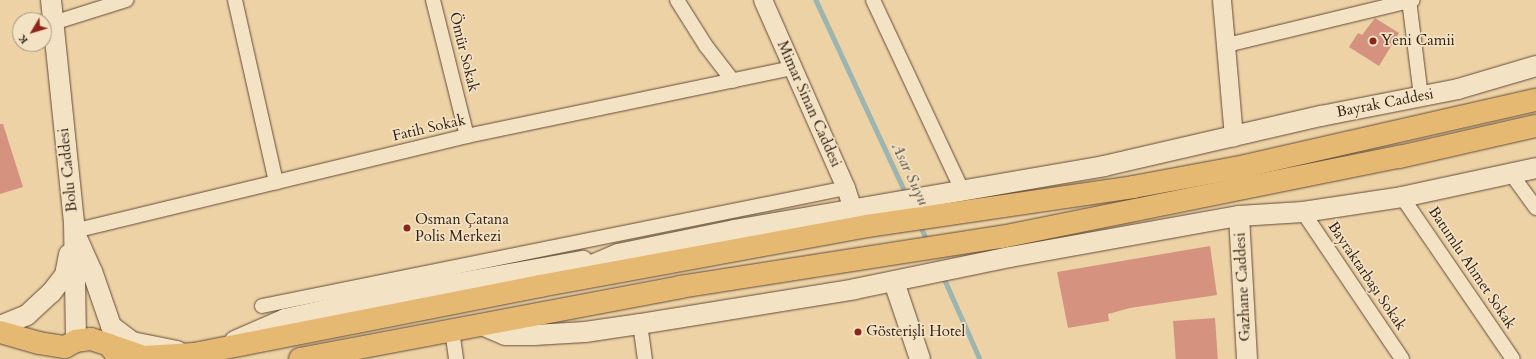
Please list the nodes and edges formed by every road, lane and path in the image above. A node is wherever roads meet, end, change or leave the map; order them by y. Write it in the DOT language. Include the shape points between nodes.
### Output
graph roads {
  1 [pos="51,0"];
  2 [pos="126,0"];
  3 [pos="235,0"];
  4 [pos="433,0"];
  5 [pos="678,0"];
  6 [pos="763,0"];
  7 [pos="873,0"];
  8 [pos="1222,0"];
  9 [pos="1411,0"];
  10 [pos="53,23"];
  11 [pos="1227,45"];
  12 [pos="1536,66"];
  13 [pos="793,68"];
  14 [pos="733,81"];
  15 [pos="1421,96"];
  16 [pos="1536,100"];
  17 [pos="1536,126"];
  18 [pos="467,136"];
  19 [pos="1234,137"];
  20 [pos="1536,168"];
  21 [pos="1512,175"];
  22 [pos="276,182"];
  23 [pos="846,188"];
  24 [pos="956,193"];
  25 [pos="1402,197"];
  26 [pos="1536,208"];
  27 [pos="1303,212"];
  28 [pos="862,214"];
  29 [pos="1239,216"];
  30 [pos="74,231"];
  31 [pos="626,232"];
  32 [pos="623,253"];
  33 [pos="894,282"];
  34 [pos="540,286"];
  35 [pos="262,306"];
  36 [pos="640,324"];
  37 [pos="482,325"];
  38 [pos="0,326"];
  39 [pos="452,330"];
  40 [pos="0,332"];
  41 [pos="66,349"];
  42 [pos="115,352"];
  43 [pos="202,353"];
  44 [pos="300,359"];
  45 [pos="456,359"];
  46 [pos="645,359"];
  47 [pos="920,359"];
  48 [pos="1247,359"];
  49 [pos="1402,359"];
  50 [pos="1513,359"];
  1 -- 10 [label="main road, Bolu Caddesi"];
  2 -- 10 [label="street"];
  3 -- 22 [label="street"];
  4 -- 18 [label="street, Ömür Sokak"];
  5 -- 14 [label="street" via="706,46"];
  6 -- 13 [label="street, Mimar Sinan Caddesi"];
  7 -- 24 [label="street"];
  8 -- 11 [label="street"];
  9 -- 11 [label="street"];
  9 -- 15 [label="street"];
  10 -- 30 [label="main road, Bolu Caddesi"];
  11 -- 19 [label="street"];
  12 -- 15 [label="main road, Bayrak Caddesi"];
  13 -- 14 [label="street, Fatih Sokak"];
  13 -- 23 [label="street, Mimar Sinan Caddesi"];
  14 -- 18 [label="street, Fatih Sokak"];
  15 -- 19 [label="main road, Bayrak Caddesi"];
  16 -- 28 [label="main road" via="1236,168 1133,187 989,206"];
  17 -- 37 [label="main road" via="1399,157 1001,237 680,286"];
  18 -- 22 [label="street, Fatih Sokak"];
  19 -- 24 [label="main road, Bayrak Caddesi" via="1104,166"];
  20 -- 21 [label="main road"];
  21 -- 25 [label="main road"];
  21 -- 26 [label="street"];
  22 -- 30 [label="street, Fatih Sokak"];
  23 -- 28 [label="street, Mimar Sinan Caddesi"];
  23 -- 31 [label="street"];
  24 -- 28 [label="main road, Bayrak Caddesi"];
  25 -- 27 [label="main road"];
  25 -- 50 [label="street, Batumlu Ahmet Sokak"];
  27 -- 29 [label="main road"];
  27 -- 49 [label="street, Bayraktarbaşı Sokak"];
  28 -- 32 [label="main road, Bayrak Caddesi"];
  28 -- 34 [label="main road"];
  29 -- 33 [label="main road" via="1010,257"];
  29 -- 48 [label="main road, Gazhane Caddesi"];
  30 -- 38 [label="main road" via="65,275 51,293 27,315"];
  30 -- 41 [label="main road, Bolu Caddesi"];
  30 -- 43 [label="main road" via="111,326 132,342"];
  31 -- 32 [label="street"];
  31 -- 35 [label="street"];
  32 -- 34 [label="main road"];
  32 -- 43 [label="main road" via="397,294 285,319"];
  33 -- 36 [label="main road"];
  33 -- 47 [label="main road"];
  34 -- 43 [label="main road"];
  36 -- 37 [label="main road" via="585,332 534,335 505,334"];
  36 -- 46 [label="street"];
  37 -- 39 [label="main road"];
  39 -- 44 [label="main road"];
  39 -- 45 [label="street"];
  40 -- 41 [label="main road"];
  41 -- 42 [label="main road" via="92,339"];
  42 -- 43 [label="main road" via="144,357"];
}
